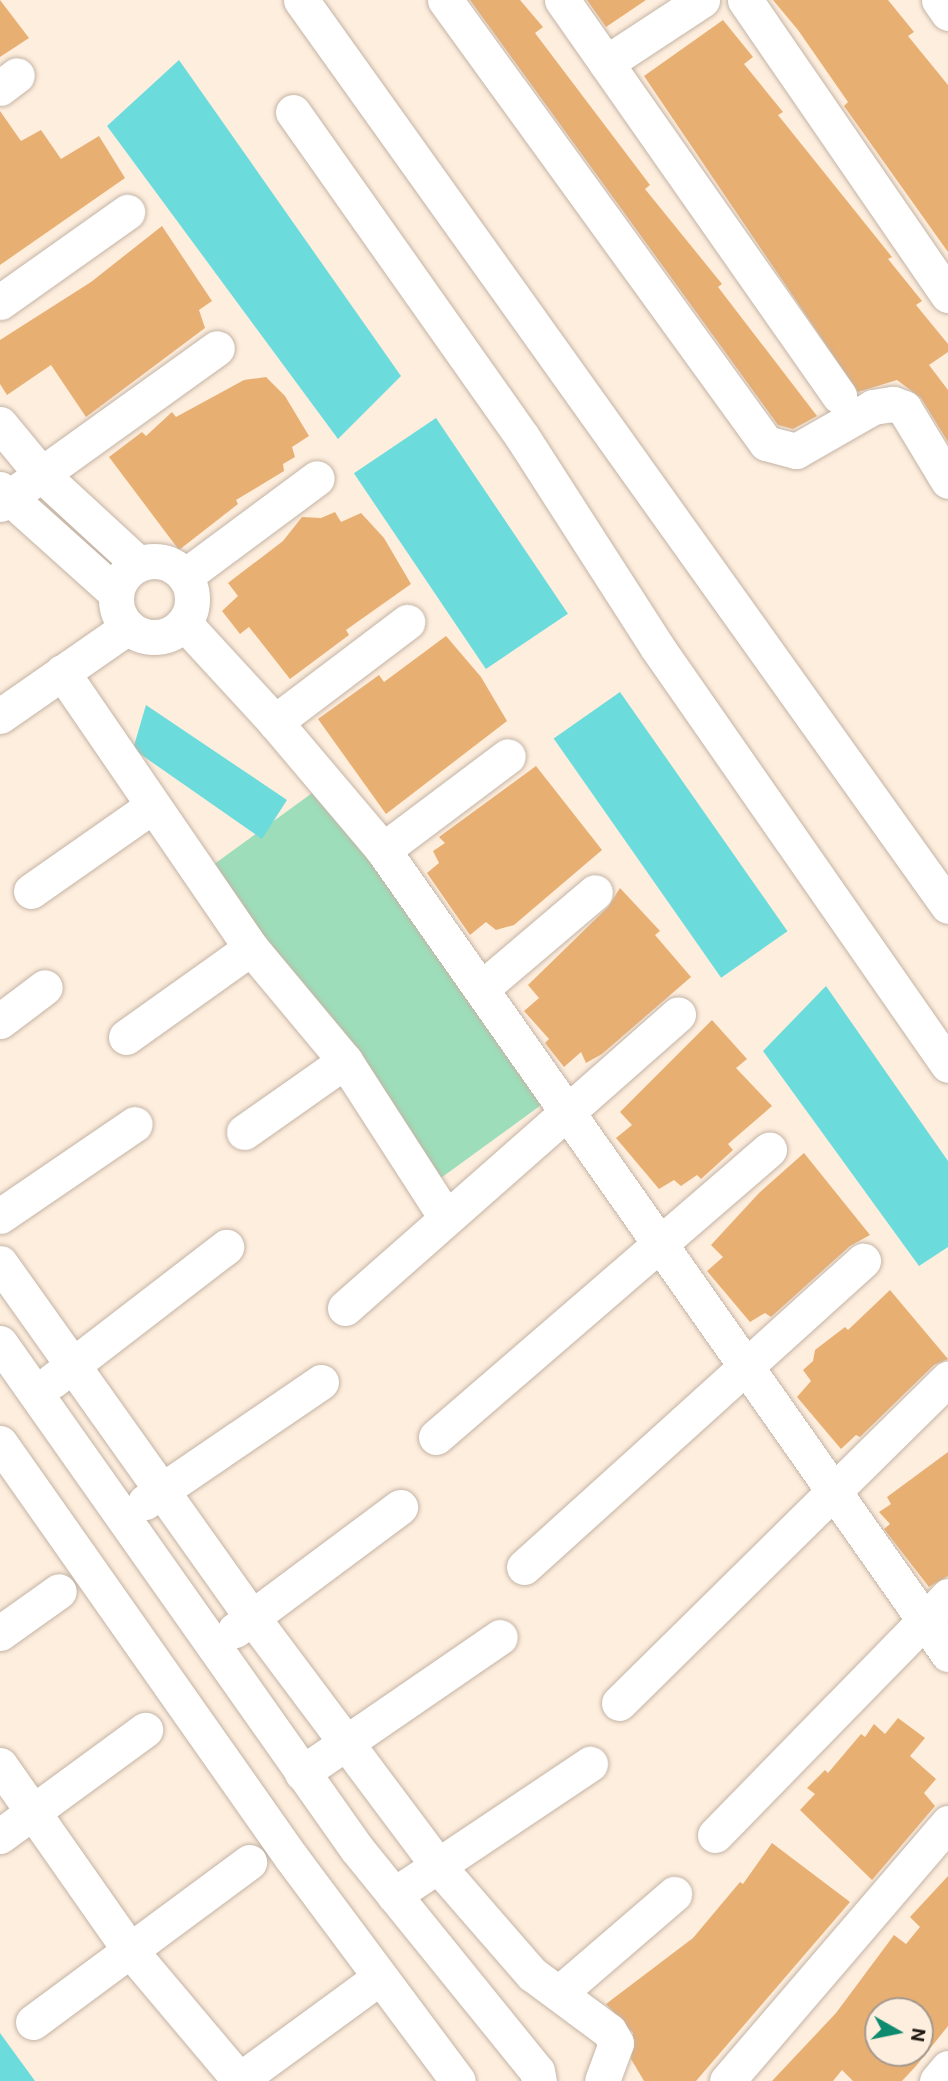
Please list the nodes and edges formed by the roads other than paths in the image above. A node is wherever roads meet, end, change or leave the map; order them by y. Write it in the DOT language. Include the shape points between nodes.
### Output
graph roads {
  1 [pos="301,0"];
  2 [pos="445,0"];
  3 [pos="562,0"];
  4 [pos="702,0"];
  5 [pos="745,0"];
  6 [pos="939,0"];
  7 [pos="948,13"];
  8 [pos="606,63"];
  9 [pos="293,112"];
  10 [pos="127,212"];
  11 [pos="948,295"];
  12 [pos="0,302"];
  13 [pos="217,348"];
  14 [pos="839,396"];
  15 [pos="0,424"];
  16 [pos="41,474"];
  17 [pos="317,478"];
  18 [pos="948,481"];
  19 [pos="3,497"];
  20 [pos="139,564"];
  21 [pos="184,576"];
  22 [pos="116,593"];
  23 [pos="407,622"];
  24 [pos="184,623"];
  25 [pos="128,627"];
  26 [pos="62,672"];
  27 [pos="0,716"];
  28 [pos="275,722"];
  29 [pos="508,756"];
  30 [pos="151,807"];
  31 [pos="383,850"];
  32 [pos="30,891"];
  33 [pos="595,892"];
  34 [pos="948,906"];
  35 [pos="251,948"];
  36 [pos="45,987"];
  37 [pos="482,988"];
  38 [pos="678,1014"];
  39 [pos="0,1021"];
  40 [pos="126,1037"];
  41 [pos="345,1061"];
  42 [pos="948,1065"];
  43 [pos="565,1111"];
  44 [pos="135,1124"];
  45 [pos="244,1132"];
  46 [pos="769,1150"];
  47 [pos="0,1216"];
  48 [pos="446,1216"];
  49 [pos="226,1247"];
  50 [pos="660,1248"];
  51 [pos="863,1261"];
  52 [pos="0,1263"];
  53 [pos="345,1308"];
  54 [pos="0,1343"];
  55 [pos="746,1364"];
  56 [pos="70,1365"];
  57 [pos="948,1379"];
  58 [pos="321,1382"];
  59 [pos="36,1394"];
  60 [pos="436,1437"];
  61 [pos="0,1443"];
  62 [pos="163,1488"];
  63 [pos="833,1489"];
  64 [pos="400,1507"];
  65 [pos="122,1519"];
  66 [pos="524,1567"];
  67 [pos="59,1591"];
  68 [pos="935,1607"];
  69 [pos="252,1617"];
  70 [pos="0,1633"];
  71 [pos="500,1637"];
  72 [pos="213,1647"];
  73 [pos="948,1654"];
  74 [pos="619,1703"];
  75 [pos="145,1730"];
  76 [pos="347,1742"];
  77 [pos="590,1764"];
  78 [pos="0,1765"];
  79 [pos="302,1773"];
  80 [pos="36,1811"];
  81 [pos="948,1823"];
  82 [pos="715,1835"];
  83 [pos="0,1836"];
  84 [pos="249,1862"];
  85 [pos="438,1866"];
  86 [pos="674,1894"];
  87 [pos="394,1895"];
  88 [pos="129,1949"];
  89 [pos="369,1985"];
  90 [pos="559,1993"];
  91 [pos="33,2022"];
  92 [pos="948,2068"];
  93 [pos="239,2081"];
  94 [pos="458,2081"];
  95 [pos="539,2081"];
  96 [pos="602,2081"];
  97 [pos="727,2081"];
  98 [pos="937,2081"];
  1 -- 34 [label="street"];
  2 -- 18 [label="street" via="766,443 796,451 873,407 893,404 904,408"];
  3 -- 8 [label="street"];
  4 -- 8 [label="street"];
  5 -- 11 [label="street"];
  6 -- 7 [label="street"];
  8 -- 14 [label="street"];
  9 -- 42 [label="street" via="521,435 657,648"];
  10 -- 12 [label="street"];
  13 -- 16 [label="street"];
  15 -- 16 [label="street"];
  16 -- 19 [label="street"];
  16 -- 20 [label="street"];
  17 -- 21 [label="street"];
  19 -- 22 [label="street"];
  20 -- 21 [label="street" via="164,562"];
  20 -- 22 [label="street" via="128,571"];
  21 -- 24 [label="street" via="192,599"];
  22 -- 25 [label="street" via="116,605"];
  23 -- 28 [label="street"];
  24 -- 25 [label="street" via="163,637 138,635"];
  24 -- 28 [label="street"];
  25 -- 26 [label="street"];
  26 -- 27 [label="street"];
  26 -- 30 [label="street"];
  28 -- 31 [label="street"];
  29 -- 31 [label="street"];
  30 -- 32 [label="street"];
  30 -- 35 [label="street"];
  31 -- 37 [label="street"];
  33 -- 37 [label="street"];
  35 -- 40 [label="street"];
  35 -- 41 [label="street"];
  36 -- 39 [label="street"];
  37 -- 43 [label="street"];
  38 -- 43 [label="street"];
  41 -- 45 [label="street"];
  41 -- 48 [label="street"];
  43 -- 48 [label="street"];
  43 -- 50 [label="street"];
  44 -- 47 [label="street"];
  46 -- 50 [label="street"];
  48 -- 53 [label="street"];
  49 -- 56 [label="street"];
  50 -- 55 [label="street"];
  50 -- 60 [label="street"];
  51 -- 55 [label="street"];
  52 -- 56 [label="street"];
  54 -- 59 [label="street"];
  55 -- 63 [label="street"];
  55 -- 66 [label="street"];
  56 -- 59 [label="street"];
  56 -- 62 [label="street"];
  57 -- 63 [label="street"];
  58 -- 62 [label="street"];
  59 -- 65 [label="street"];
  61 -- 94 [label="street" via="291,1857"];
  62 -- 65 [label="street"];
  62 -- 69 [label="street"];
  63 -- 68 [label="street"];
  63 -- 74 [label="street"];
  64 -- 69 [label="street"];
  65 -- 72 [label="street"];
  67 -- 70 [label="street"];
  68 -- 73 [label="street"];
  68 -- 82 [label="street"];
  69 -- 72 [label="street"];
  69 -- 76 [label="street"];
  71 -- 76 [label="street"];
  72 -- 79 [label="street"];
  75 -- 80 [label="street"];
  76 -- 79 [label="street"];
  76 -- 85 [label="street"];
  77 -- 85 [label="street"];
  78 -- 80 [label="street"];
  79 -- 87 [label="street"];
  80 -- 83 [label="street"];
  80 -- 88 [label="street"];
  81 -- 97 [label="street"];
  84 -- 88 [label="street"];
  85 -- 87 [label="street"];
  85 -- 90 [label="street" via="490,1931 532,1974"];
  86 -- 90 [label="street"];
  87 -- 95 [label="street" via="537,2071"];
  88 -- 91 [label="street"];
  88 -- 93 [label="street"];
  89 -- 93 [label="street"];
  90 -- 96 [label="street" via="609,2031 616,2043"];
  92 -- 98 [label="street"];
}
